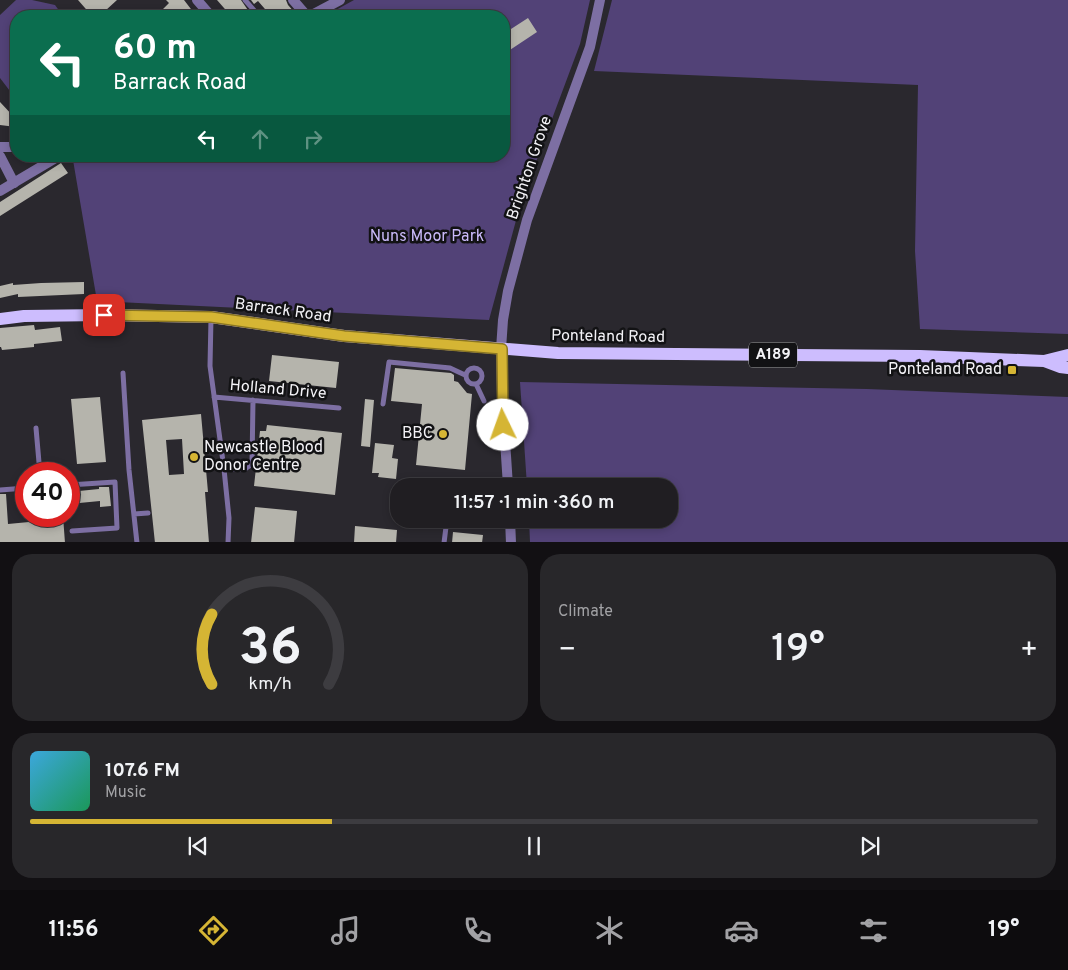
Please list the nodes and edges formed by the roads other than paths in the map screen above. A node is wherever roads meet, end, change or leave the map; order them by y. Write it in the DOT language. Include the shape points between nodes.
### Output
graph roads {
  1 [pos="197,0"];
  2 [pos="245,0"];
  3 [pos="293,0"];
  4 [pos="339,0"];
  5 [pos="600,0"];
  6 [pos="205,10"];
  7 [pos="254,10"];
  8 [pos="302,10"];
  9 [pos="320,10"];
  10 [pos="0,156"];
  11 [pos="50,162"];
  12 [pos="7,187"];
  13 [pos="211,317"];
  14 [pos="0,319"];
  15 [pos="502,349"];
  16 [pos="1068,355"];
  17 [pos="1044,361"];
  18 [pos="1068,368"];
  19 [pos="123,373"];
  20 [pos="465,375"];
  21 [pos="476,384"];
  22 [pos="214,397"];
  23 [pos="253,400"];
  24 [pos="484,401"];
  25 [pos="382,404"];
  26 [pos="338,408"];
  27 [pos="36,428"];
  28 [pos="39,462"];
  29 [pos="224,469"];
  30 [pos="507,478"];
  31 [pos="80,484"];
  32 [pos="15,489"];
  33 [pos="0,490"];
  34 [pos="148,513"];
  35 [pos="134,514"];
  36 [pos="446,528"];
  37 [pos="510,528"];
  38 [pos="72,531"];
  39 [pos="137,542"];
  40 [pos="228,542"];
  41 [pos="444,542"];
  42 [pos="511,542"];
  1 -- 6 [label="street"];
  2 -- 7 [label="lane"];
  3 -- 8 [label="street"];
  4 -- 9 [label="street"];
  5 -- 15 [label="street, Brighton Grove" via="590,47 518,250 504,315"];
  10 -- 12 [label="street"];
  11 -- 12 [label="street"];
  13 -- 14 [label="main road, Barrack Road / A189" via="86,315"];
  13 -- 15 [label="main road, Barrack Road / A189" via="344,336"];
  13 -- 22 [label="lane, Holland Drive"];
  15 -- 17 [label="main road, Ponteland Road / A189" via="566,353 920,356"];
  15 -- 30 [label="street, Brighton Grove"];
  16 -- 17 [label="main road, Ponteland Road / A189"];
  17 -- 18 [label="main road, Ponteland Road / A189"];
  19 -- 35 [label="lane"];
  20 -- 21 [label="lane" via="470,384"];
  20 -- 21 [label="lane" via="471,367 477,367 482,376"];
  20 -- 25 [label="lane" via="450,368 389,362"];
  21 -- 24 [label="lane"];
  22 -- 23 [label="lane, Holland Drive"];
  22 -- 29 [label="lane, Holland Drive"];
  23 -- 26 [label="lane, Holland Drive"];
  23 -- 29 [label="lane" via="252,464 245,469"];
  27 -- 28 [label="lane"];
  29 -- 40 [label="lane, Holland Drive"];
  31 -- 38 [label="lane" via="115,482 117,528"];
  32 -- 33 [label="lane"];
  34 -- 35 [label="lane"];
  35 -- 39 [label="lane"];
  36 -- 41 [label="lane"];
  37 -- 42 [label="street"];
}
